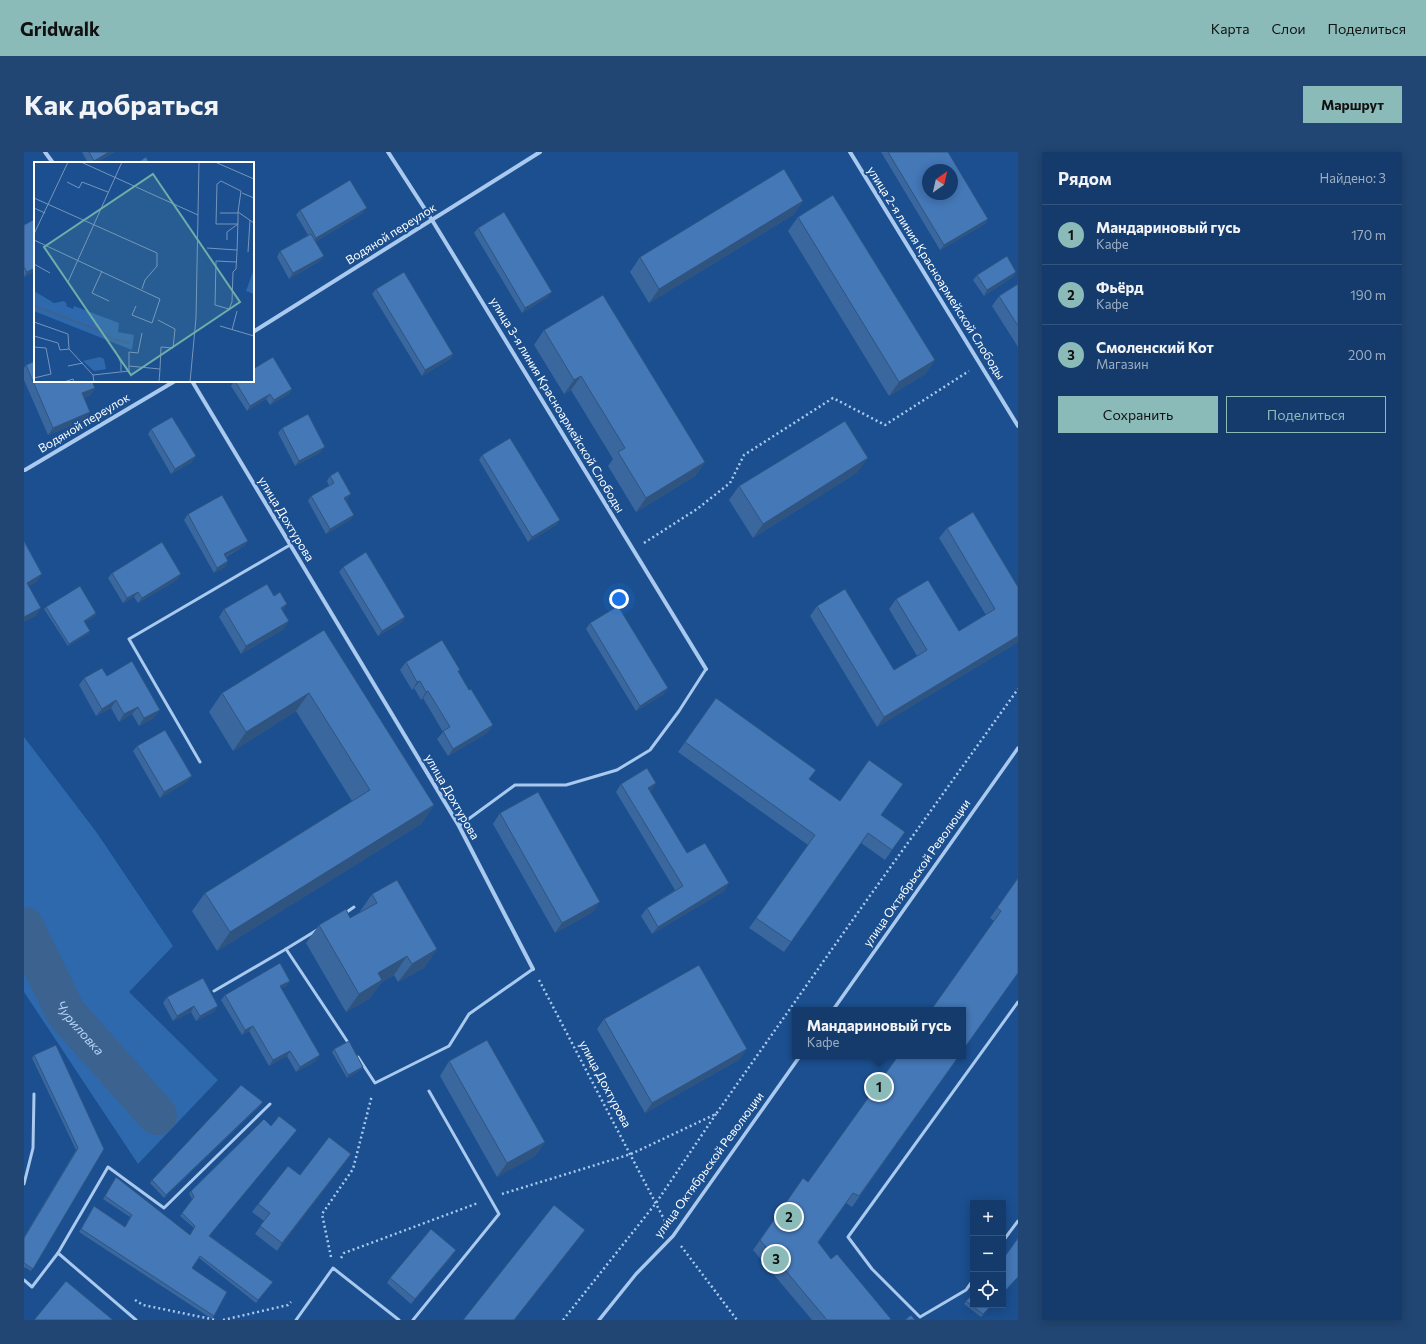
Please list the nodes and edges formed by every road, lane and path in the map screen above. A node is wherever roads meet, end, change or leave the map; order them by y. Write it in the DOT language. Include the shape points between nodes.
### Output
graph roads {
  1 [pos="46,152"];
  2 [pos="388,152"];
  3 [pos="540,152"];
  4 [pos="850,152"];
  5 [pos="51,162"];
  6 [pos="432,220"];
  7 [pos="254,331"];
  8 [pos="980,364"];
  9 [pos="173,382"];
  10 [pos="193,382"];
  11 [pos="1018,426"];
  12 [pos="25,470"];
  13 [pos="290,545"];
  14 [pos="634,550"];
  15 [pos="706,669"];
  16 [pos="1018,689"];
  17 [pos="1018,748"];
  18 [pos="200,762"];
  19 [pos="458,826"];
  20 [pos="354,907"];
  21 [pos="342,915"];
  22 [pos="323,926"];
  23 [pos="286,949"];
  24 [pos="533,969"];
  25 [pos="214,991"];
  26 [pos="1018,1002"];
  27 [pos="835,1007"];
  28 [pos="350,1045"];
  29 [pos="354,1051"];
  30 [pos="798,1059"];
  31 [pos="375,1083"];
  32 [pos="429,1091"];
  33 [pos="34,1094"];
  34 [pos="270,1104"];
  35 [pos="716,1114"];
  36 [pos="631,1154"];
  37 [pos="24,1184"];
  38 [pos="490,1198"];
  39 [pos="656,1203"];
  40 [pos="1018,1221"];
  41 [pos="673,1236"];
  42 [pos="1006,1237"];
  43 [pos="58,1253"];
  44 [pos="333,1268"];
  45 [pos="24,1280"];
  46 [pos="970,1284"];
  47 [pos="130,1297"];
  48 [pos="293,1300"];
  49 [pos="136,1320"];
  50 [pos="216,1320"];
  51 [pos="223,1320"];
  52 [pos="296,1320"];
  53 [pos="399,1320"];
  54 [pos="413,1320"];
  55 [pos="563,1320"];
  56 [pos="599,1320"];
  57 [pos="737,1320"];
  1 -- 5 [label="street"];
  2 -- 6 [label="street, улица 3-я линия Красноармейской Слободы"];
  3 -- 6 [label="street, Водяной переулок"];
  4 -- 8 [label="street, улица 2-я линия Красноармейской Слободы"];
  6 -- 7 [label="street, Водяной переулок"];
  6 -- 14 [label="street, улица 3-я линия Красноармейской Слободы"];
  8 -- 11 [label="street, улица 2-я линия Красноармейской Слободы"];
  8 -- 14 [label="path" via="885,425 833,398 744,455 730,483 697,509"];
  9 -- 12 [label="street, Водяной переулок"];
  10 -- 13 [label="street, улица Дохтурова"];
  13 -- 18 [label="lane" via="129,639"];
  13 -- 19 [label="street, улица Дохтурова"];
  14 -- 15 [label="street, улица 3-я линия Красноармейской Слободы"];
  15 -- 19 [label="lane" via="650,750 617,770 566,785 515,786"];
  16 -- 35 [label="path"];
  17 -- 27 [label="street, улица Октябрьской Революции"];
  19 -- 24 [label="street, улица Дохтурова"];
  20 -- 21 [label="lane"];
  22 -- 23 [label="lane"];
  23 -- 25 [label="lane"];
  23 -- 28 [label="lane"];
  24 -- 31 [label="lane" via="469,1014 449,1046"];
  24 -- 36 [label="path, улица Дохтурова"];
  26 -- 46 [label="lane" via="848,1237 872,1269 920,1317 966,1290"];
  29 -- 31 [label="lane"];
  30 -- 41 [label="street, улица Октябрьской Революции"];
  31 -- 44 [label="path" via="353,1169 322,1214"];
  32 -- 38 [label="lane"];
  33 -- 37 [label="lane" via="33,1148"];
  34 -- 43 [label="lane" via="164,1208 108,1167"];
  35 -- 36 [label="path"];
  35 -- 39 [label="path"];
  36 -- 38 [label="path"];
  36 -- 39 [label="path, улица Дохтурова"];
  38 -- 44 [label="path" via="344,1253"];
  38 -- 54 [label="lane" via="499,1214"];
  39 -- 41 [label="path, улица Дохтурова"];
  39 -- 55 [label="path"];
  40 -- 42 [label="lane"];
  41 -- 56 [label="street, улица Октябрьской Революции" via="636,1274"];
  41 -- 57 [label="path, улица Дохтурова"];
  43 -- 45 [label="lane" via="32,1287"];
  43 -- 49 [label="lane"];
  44 -- 52 [label="lane"];
  44 -- 53 [label="lane"];
  47 -- 50 [label="path" via="142,1305"];
  48 -- 51 [label="path" via="288,1305"];
}
